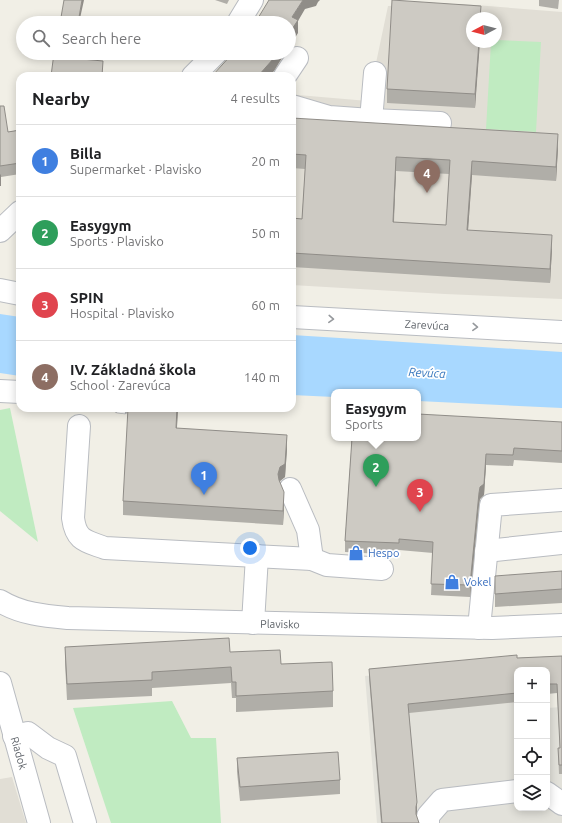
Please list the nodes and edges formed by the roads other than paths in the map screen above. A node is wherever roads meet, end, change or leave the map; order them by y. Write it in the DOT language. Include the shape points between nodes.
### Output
graph roads {
  1 [pos="252,0"];
  2 [pos="242,16"];
  3 [pos="209,60"];
  4 [pos="296,60"];
  5 [pos="197,72"];
  6 [pos="288,72"];
  7 [pos="375,73"];
  8 [pos="296,107"];
  9 [pos="371,120"];
  10 [pos="440,123"];
  11 [pos="16,216"];
  12 [pos="0,231"];
  13 [pos="0,290"];
  14 [pos="16,293"];
  15 [pos="296,317"];
  16 [pos="562,332"];
  17 [pos="0,391"];
  18 [pos="16,392"];
  19 [pos="79,426"];
  20 [pos="290,489"];
  21 [pos="562,500"];
  22 [pos="562,544"];
  23 [pos="486,551"];
  24 [pos="257,556"];
  25 [pos="312,559"];
  26 [pos="382,569"];
  27 [pos="0,601"];
  28 [pos="254,623"];
  29 [pos="562,625"];
  30 [pos="479,628"];
  31 [pos="0,683"];
  32 [pos="14,736"];
  33 [pos="514,791"];
  34 [pos="550,796"];
  35 [pos="562,804"];
  36 [pos="39,823"];
  37 [pos="85,823"];
  38 [pos="428,823"];
  1 -- 2 [label="street"];
  3 -- 5 [label="street"];
  4 -- 6 [label="street"];
  7 -- 9 [label="street"];
  8 -- 9 [label="street" via="329,117"];
  9 -- 10 [label="street"];
  11 -- 12 [label="street"];
  13 -- 14 [label="street"];
  15 -- 16 [label="street, Zarevúca, one-way"];
  17 -- 18 [label="street"];
  19 -- 24 [label="street" via="73,518 74,528 82,540 105,548"];
  20 -- 25 [label="street" via="308,530"];
  21 -- 23 [label="street" via="491,505"];
  22 -- 23 [label="street"];
  23 -- 30 [label="street"];
  24 -- 25 [label="street"];
  24 -- 28 [label="street"];
  25 -- 26 [label="street" via="327,565"];
  27 -- 28 [label="street, Plavisko" via="28,614 68,618"];
  28 -- 30 [label="street, Plavisko"];
  29 -- 30 [label="street, Plavisko"];
  31 -- 32 [label="street, Riadok"];
  32 -- 36 [label="street, Riadok"];
  32 -- 37 [label="street" via="28,733 48,748 65,756"];
  33 -- 38 [label="street" via="442,800 428,816"];
  34 -- 35 [label="street"];
}
